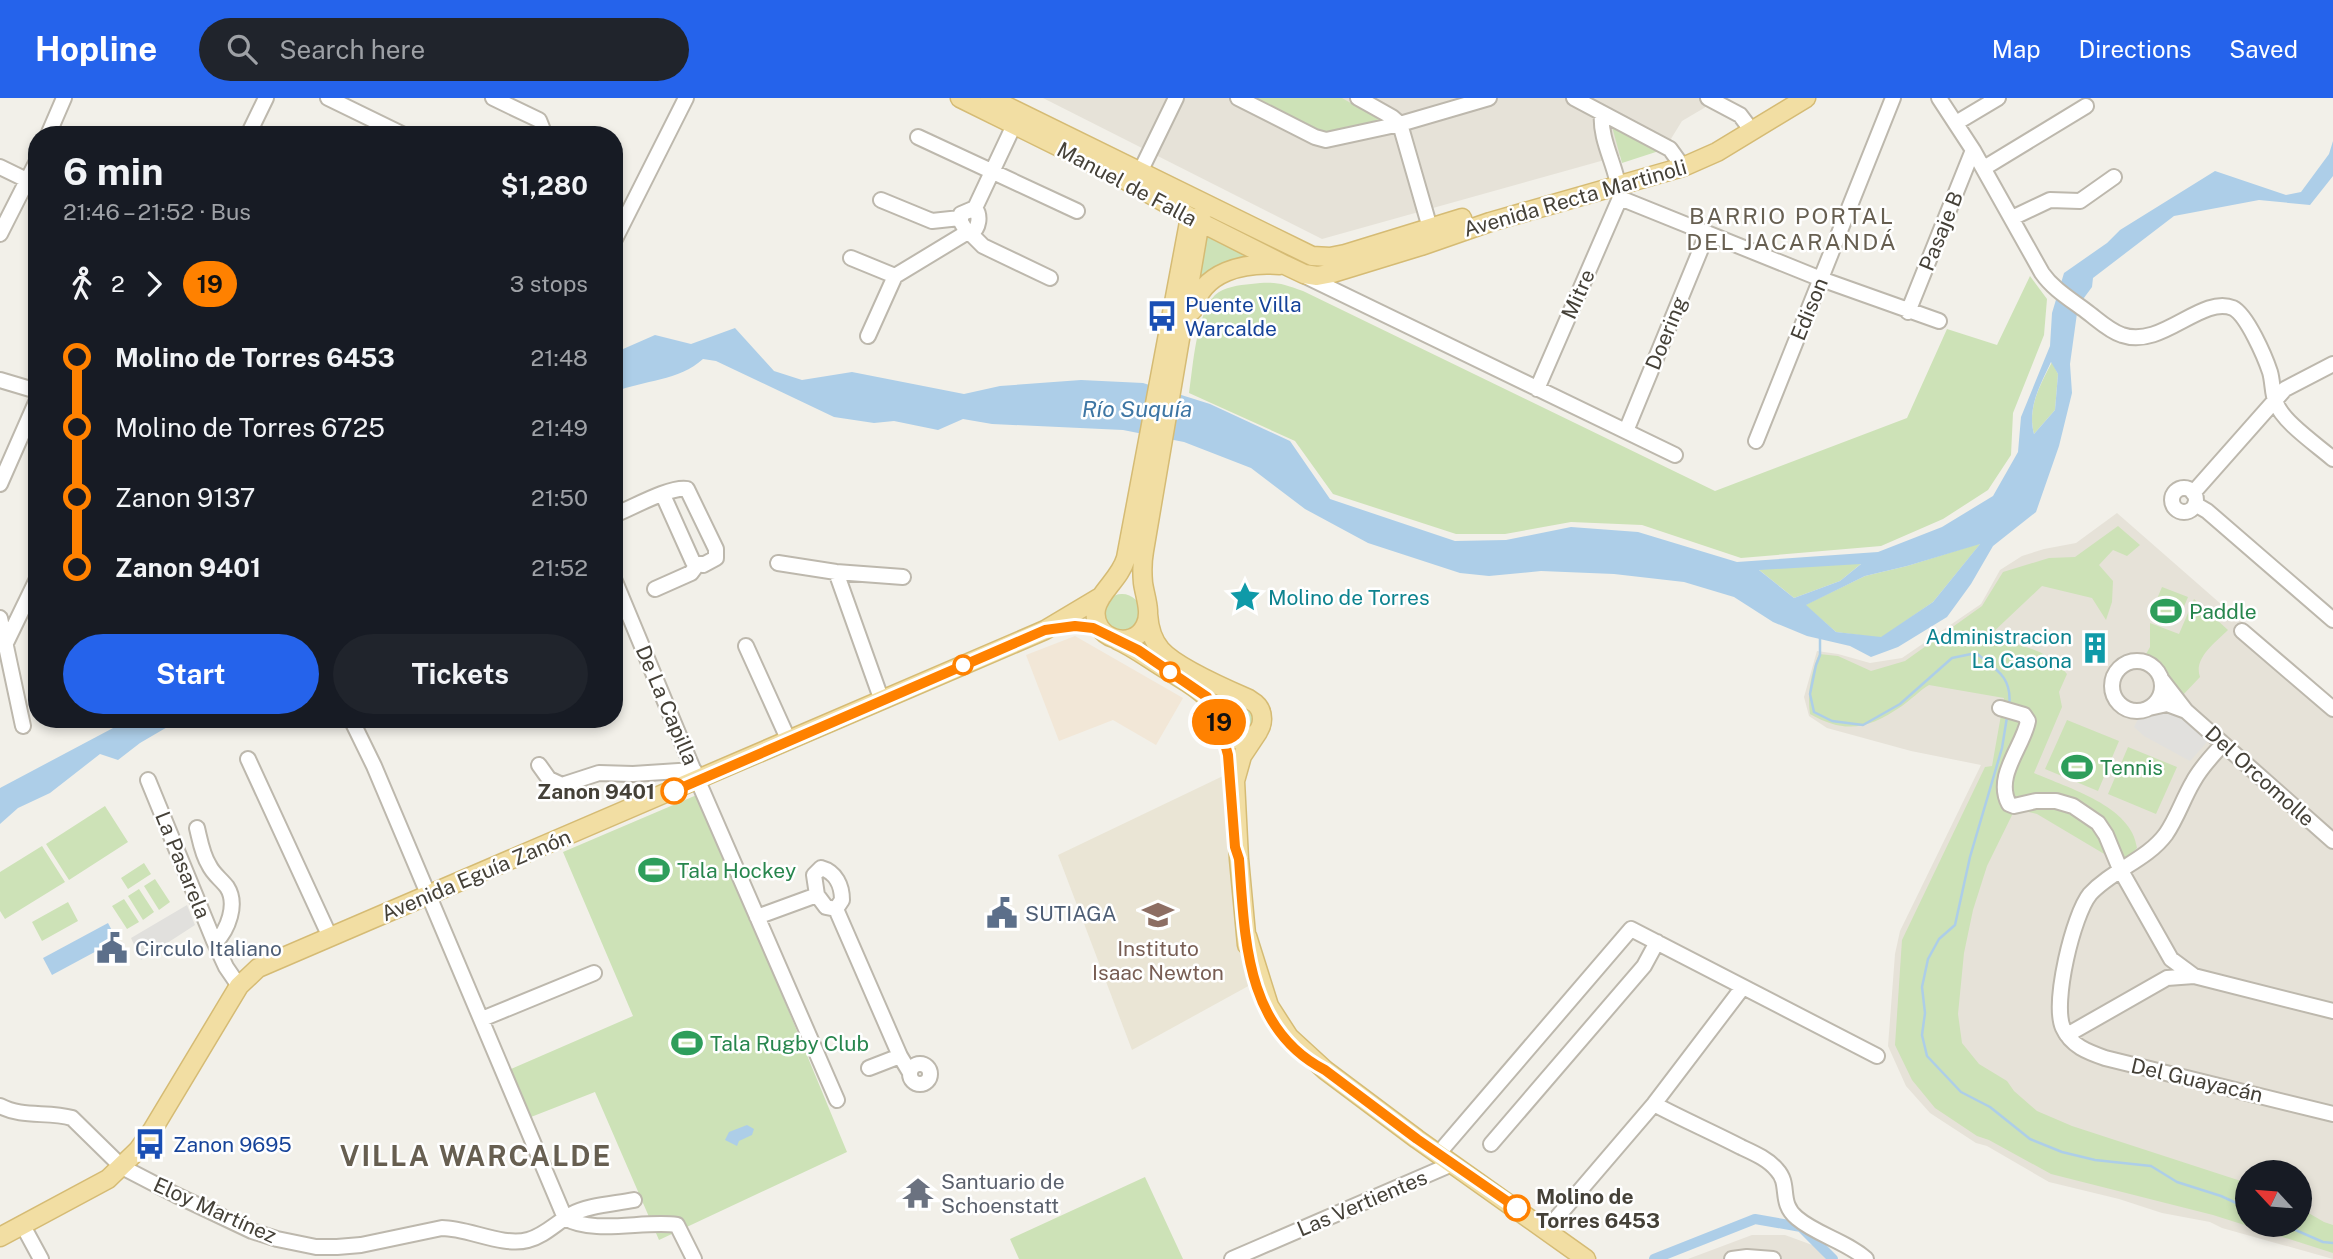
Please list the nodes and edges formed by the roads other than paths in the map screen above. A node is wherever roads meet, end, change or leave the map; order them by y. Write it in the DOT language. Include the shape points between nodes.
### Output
graph roads {
  1 [pos="64,98"];
  2 [pos="265,98"];
  3 [pos="328,98"];
  4 [pos="493,98"];
  5 [pos="686,98"];
  6 [pos="960,98"];
  7 [pos="990,98"];
  8 [pos="1176,98"];
  9 [pos="1238,98"];
  10 [pos="1358,98"];
  11 [pos="1489,98"];
  12 [pos="1574,98"];
  13 [pos="1708,98"];
  14 [pos="1784,98"];
  15 [pos="1806,98"];
  16 [pos="1893,98"];
  17 [pos="1939,98"];
  18 [pos="1998,98"];
  19 [pos="2086,106"];
  20 [pos="1602,113"];
  21 [pos="1956,123"];
  22 [pos="1399,124"];
  23 [pos="1014,125"];
  24 [pos="52,126"];
  25 [pos="252,126"];
  26 [pos="386,126"];
  27 [pos="540,126"];
  28 [pos="1749,127"];
  29 [pos="918,137"];
  30 [pos="1973,150"];
  31 [pos="1681,162"];
  32 [pos="0,167"];
  33 [pos="1983,168"];
  34 [pos="993,172"];
  35 [pos="1144,174"];
  36 [pos="2114,177"];
  37 [pos="28,181"];
  38 [pos="1619,186"];
  39 [pos="28,189"];
  40 [pos="881,200"];
  41 [pos="975,208"];
  42 [pos="1077,211"];
  43 [pos="1197,217"];
  44 [pos="960,218"];
  45 [pos="2012,218"];
  46 [pos="623,223"];
  47 [pos="1430,228"];
  48 [pos="968,233"];
  49 [pos="0,234"];
  50 [pos="1707,234"];
  51 [pos="1318,257"];
  52 [pos="851,258"];
  53 [pos="1289,267"];
  54 [pos="1333,273"];
  55 [pos="895,276"];
  56 [pos="1050,278"];
  57 [pos="1821,279"];
  58 [pos="1339,294"];
  59 [pos="1908,312"];
  60 [pos="1939,321"];
  61 [pos="868,335"];
  62 [pos="2333,364"];
  63 [pos="1172,366"];
  64 [pos="0,380"];
  65 [pos="28,388"];
  66 [pos="1536,389"];
  67 [pos="2274,399"];
  68 [pos="28,420"];
  69 [pos="1626,431"];
  70 [pos="1756,441"];
  71 [pos="1675,455"];
  72 [pos="2333,459"];
  73 [pos="0,484"];
  74 [pos="1148,486"];
  75 [pos="663,495"];
  76 [pos="623,511"];
  77 [pos="778,563"];
  78 [pos="697,565"];
  79 [pos="836,572"];
  80 [pos="903,577"];
  81 [pos="655,589"];
  82 [pos="1104,594"];
  83 [pos="28,598"];
  84 [pos="623,601"];
  85 [pos="1147,607"];
  86 [pos="0,618"];
  87 [pos="2333,620"];
  88 [pos="1045,630"];
  89 [pos="2242,631"];
  90 [pos="1113,638"];
  91 [pos="6,643"];
  92 [pos="746,646"];
  93 [pos="2162,680"];
  94 [pos="1249,699"];
  95 [pos="882,701"];
  96 [pos="2006,709"];
  97 [pos="2147,709"];
  98 [pos="2333,709"];
  99 [pos="2186,711"];
  100 [pos="23,726"];
  101 [pos="1221,726"];
  102 [pos="355,728"];
  103 [pos="1258,732"];
  104 [pos="789,741"];
  105 [pos="2223,744"];
  106 [pos="248,759"];
  107 [pos="539,765"];
  108 [pos="696,775"];
  109 [pos="148,780"];
  110 [pos="197,828"];
  111 [pos="2333,841"];
  112 [pos="1239,859"];
  113 [pos="2120,869"];
  114 [pos="817,895"];
  115 [pos="428,896"];
  116 [pos="836,909"];
  117 [pos="757,917"];
  118 [pos="330,937"];
  119 [pos="215,943"];
  120 [pos="1657,943"];
  121 [pos="2171,959"];
  122 [pos="594,973"];
  123 [pos="2194,976"];
  124 [pos="2167,978"];
  125 [pos="239,986"];
  126 [pos="1743,987"];
  127 [pos="2333,1011"];
  128 [pos="482,1020"];
  129 [pos="2067,1035"];
  130 [pos="900,1056"];
  131 [pos="1877,1056"];
  132 [pos="869,1068"];
  133 [pos="909,1071"];
  134 [pos="837,1100"];
  135 [pos="1654,1104"];
  136 [pos="0,1106"];
  137 [pos="2333,1114"];
  138 [pos="1492,1144"];
  139 [pos="1445,1159"];
  140 [pos="122,1167"];
  141 [pos="634,1200"];
  142 [pos="565,1218"];
  143 [pos="22,1224"];
  144 [pos="1546,1229"];
  145 [pos="0,1237"];
  146 [pos="41,1259"];
  147 [pos="694,1259"];
  148 [pos="1232,1259"];
  149 [pos="1586,1259"];
  150 [pos="1732,1259"];
  151 [pos="1773,1259"];
  152 [pos="1866,1259"];
  1 -- 24 [label="street"];
  2 -- 25 [label="street"];
  3 -- 26 [label="street"];
  4 -- 27 [label="street" via="533,117"];
  5 -- 46 [label="street"];
  6 -- 23 [label="main road, Manuel de Falla"];
  7 -- 35 [label="main road, Manuel de Falla"];
  8 -- 35 [label="street"];
  9 -- 22 [label="street" via="1326,140"];
  10 -- 22 [label="street"];
  11 -- 22 [label="street"];
  12 -- 20 [label="street"];
  13 -- 28 [label="street" via="1734,111"];
  14 -- 28 [label="main road, Avenida Recta Martinoli"];
  15 -- 28 [label="main road, Avenida Recta Martinoli"];
  16 -- 57 [label="street, Edison"];
  17 -- 21 [label="street"];
  18 -- 21 [label="street"];
  19 -- 33 [label="street"];
  20 -- 31 [label="street" via="1670,149"];
  20 -- 38 [label="street"];
  21 -- 30 [label="street"];
  22 -- 47 [label="street"];
  23 -- 34 [label="street"];
  23 -- 43 [label="main road, Manuel de Falla"];
  28 -- 31 [label="main road, Avenida Recta Martinoli" via="1709,156"];
  29 -- 34 [label="street"];
  30 -- 33 [label="street"];
  30 -- 59 [label="street, Pasaje B"];
  31 -- 38 [label="main road, Avenida Recta Martinoli"];
  32 -- 37 [label="street"];
  33 -- 45 [label="street"];
  34 -- 41 [label="street"];
  34 -- 42 [label="street"];
  35 -- 43 [label="main road"];
  35 -- 51 [label="main road, Manuel de Falla"];
  36 -- 45 [label="street" via="2080,201 2049,200"];
  38 -- 47 [label="main road, Avenida Recta Martinoli"];
  38 -- 50 [label="street"];
  38 -- 54 [label="main road, Avenida Recta Martinoli"];
  38 -- 66 [label="street, Mitre"];
  39 -- 49 [label="street"];
  40 -- 44 [label="street" via="932,221"];
  41 -- 44 [label="street"];
  41 -- 48 [label="street" via="977,228"];
  43 -- 51 [label="main road" via="1305,261"];
  43 -- 53 [label="main road, Manuel de Falla"];
  43 -- 63 [label="main road"];
  44 -- 48 [label="street"];
  45 -- 67 [label="street" via="2050,284 2113,330 2132,337 2150,336 2214,307 2234,309 2266,362"];
  47 -- 51 [label="main road, Avenida Recta Martinoli" via="1345,254"];
  48 -- 55 [label="street"];
  48 -- 56 [label="street" via="983,246"];
  50 -- 57 [label="street"];
  50 -- 69 [label="street, Doering"];
  52 -- 55 [label="street"];
  53 -- 54 [label="main road, Manuel de Falla" via="1310,275"];
  53 -- 58 [label="street, Manuel de Falla"];
  53 -- 63 [label="main road" via="1245,267 1204,285 1196,297 1185,348"];
  54 -- 58 [label="street"];
  55 -- 61 [label="street"];
  57 -- 59 [label="street"];
  57 -- 70 [label="street, Edison"];
  58 -- 66 [label="street, Manuel de Falla"];
  59 -- 60 [label="street"];
  62 -- 67 [label="street" via="2295,382"];
  63 -- 74 [label="main road"];
  64 -- 65 [label="street"];
  66 -- 69 [label="street, Manuel de Falla"];
  67 -- 72 [label="street" via="2280,412"];
  67 -- 87 [label="street" via="2194,499"];
  68 -- 73 [label="street"];
  69 -- 71 [label="street, Manuel de Falla"];
  74 -- 82 [label="main road" via="1124,564"];
  74 -- 85 [label="main road" via="1142,560"];
  75 -- 76 [label="street"];
  75 -- 78 [label="street"];
  75 -- 78 [label="street" via="687,489 716,549 716,558"];
  77 -- 79 [label="street"];
  78 -- 81 [label="street" via="691,573"];
  79 -- 80 [label="street"];
  79 -- 95 [label="street"];
  82 -- 85 [label="main road" via="1126,587 1138,592"];
  82 -- 88 [label="main road, Avenida Eguía Zanón"];
  82 -- 90 [label="main road" via="1096,618 1101,630"];
  83 -- 91 [label="street"];
  84 -- 108 [label="street, De La Capilla"];
  85 -- 90 [label="main road" via="1146,625 1139,634"];
  85 -- 94 [label="main road" via="1152,634 1163,653"];
  86 -- 91 [label="street"];
  88 -- 90 [label="main road, Avenida Eguía Zanón" via="1084,626"];
  88 -- 95 [label="main road, Avenida Eguía Zanón"];
  89 -- 98 [label="street"];
  90 -- 101 [label="main road" via="1199,690 1213,706"];
  91 -- 100 [label="street"];
  92 -- 104 [label="street"];
  93 -- 97 [label="street" via="2160,697"];
  93 -- 97 [label="street" via="2153,667 2138,661 2123,665 2113,678 2118,702 2131,710"];
  93 -- 99 [label="street, Del Orcomolle"];
  94 -- 101 [label="main road" via="1236,698 1225,705 1219,716"];
  94 -- 103 [label="main road" via="1261,713"];
  95 -- 104 [label="main road, Avenida Eguía Zanón"];
  96 -- 113 [label="street" via="2028,721 2009,769 2009,804 2056,801 2088,814 2106,835"];
  97 -- 99 [label="street" via="2168,704"];
  99 -- 105 [label="street, Del Orcomolle"];
  101 -- 103 [label="main road" via="1230,738 1242,740"];
  101 -- 112 [label="main road"];
  102 -- 115 [label="street"];
  103 -- 112 [label="main road" via="1241,756 1236,774"];
  104 -- 108 [label="main road, Avenida Eguía Zanón"];
  105 -- 111 [label="street, Del Orcomolle"];
  105 -- 113 [label="street" via="2200,770 2164,837"];
  106 -- 118 [label="street"];
  107 -- 108 [label="street" via="549,779 562,785 599,773"];
  108 -- 115 [label="main road, Avenida Eguía Zanón"];
  108 -- 117 [label="street, De La Capilla"];
  109 -- 119 [label="street, La Pasarela"];
  110 -- 119 [label="street" via="209,865 230,895 229,925"];
  112 -- 139 [label="main road" via="1248,950 1275,1027 1300,1054"];
  113 -- 121 [label="street"];
  113 -- 129 [label="street" via="2088,897 2078,917 2060,999"];
  114 -- 116 [label="street" via="826,907"];
  114 -- 116 [label="street" via="814,875 826,869 842,894"];
  114 -- 117 [label="street"];
  115 -- 118 [label="main road, Avenida Eguía Zanón"];
  115 -- 128 [label="street"];
  116 -- 130 [label="street"];
  117 -- 134 [label="street, De La Capilla"];
  118 -- 125 [label="main road, Avenida Eguía Zanón" via="266,964"];
  119 -- 125 [label="street, La Pasarela"];
  120 -- 126 [label="street"];
  120 -- 138 [label="street" via="1644,967"];
  120 -- 139 [label="street" via="1631,929"];
  121 -- 123 [label="street"];
  121 -- 124 [label="street"];
  122 -- 128 [label="street"];
  123 -- 124 [label="street"];
  123 -- 127 [label="street"];
  124 -- 129 [label="street"];
  125 -- 140 [label="main road, Avenida Eguía Zanón" via="153,1129"];
  126 -- 131 [label="street"];
  126 -- 135 [label="street"];
  128 -- 142 [label="street"];
  129 -- 137 [label="street, Del Guayacán" via="2081,1049 2105,1058"];
  130 -- 132 [label="street"];
  130 -- 133 [label="street"];
  135 -- 144 [label="street"];
  135 -- 152 [label="street" via="1763,1158 1782,1176 1788,1210"];
  136 -- 140 [label="street, Eloy Martínez" via="14,1113 72,1118"];
  139 -- 144 [label="main road"];
  139 -- 148 [label="street, Las Vertientes"];
  140 -- 142 [label="street, Eloy Martínez" via="252,1231 316,1247 360,1245 442,1228 528,1241"];
  140 -- 143 [label="main road, Avenida Eguía Zanón"];
  141 -- 142 [label="street, Eloy Martínez"];
  142 -- 147 [label="street" via="598,1225 677,1225"];
  143 -- 145 [label="main road, Avenida Eguía Zanón"];
  143 -- 146 [label="street"];
  144 -- 149 [label="main road"];
  150 -- 151 [label="street"];
}
